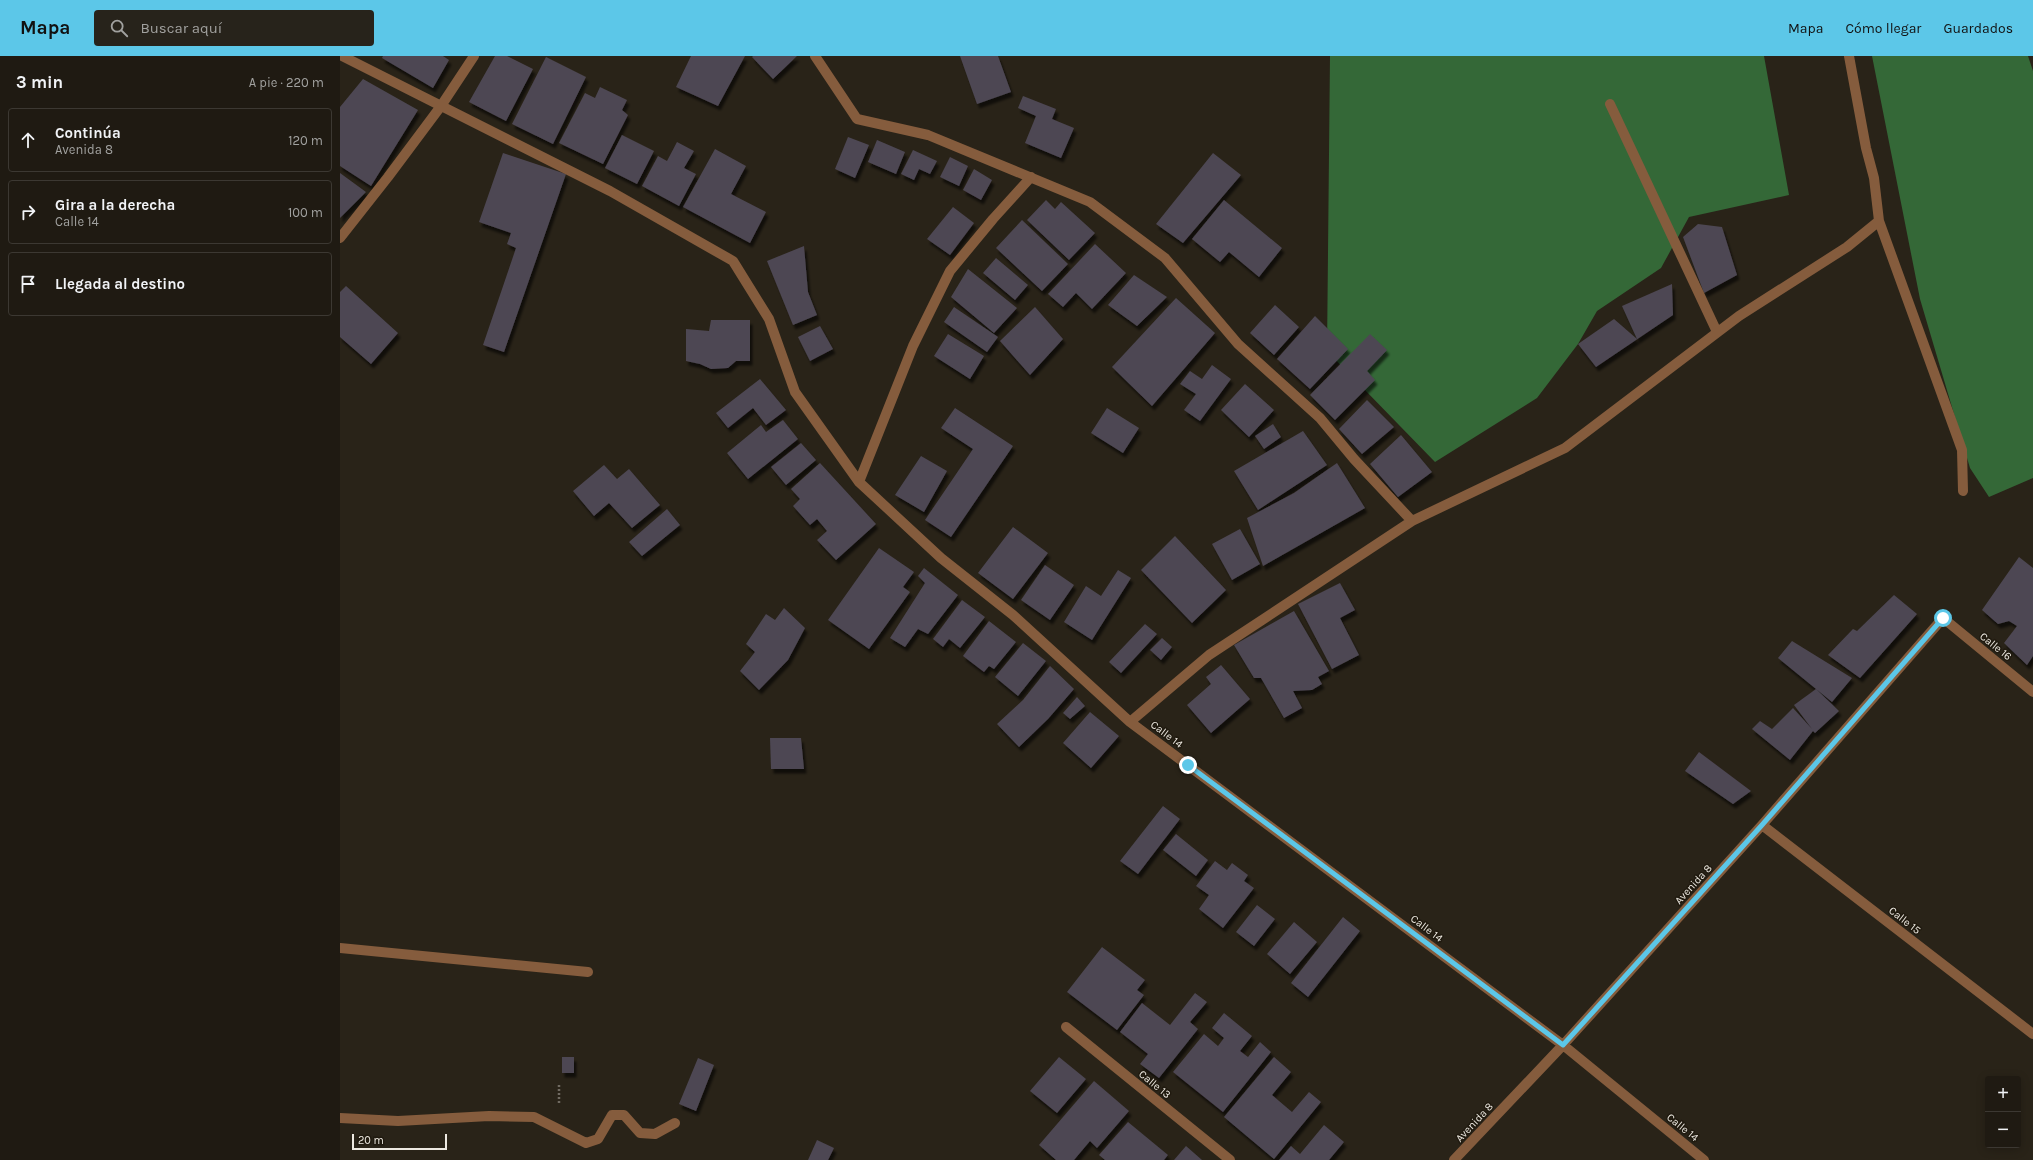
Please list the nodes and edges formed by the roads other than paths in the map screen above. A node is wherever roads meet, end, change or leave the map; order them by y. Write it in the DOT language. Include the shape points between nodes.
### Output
graph roads {
  1 [pos="342,56"];
  2 [pos="474,56"];
  3 [pos="815,56"];
  4 [pos="1849,56"];
  5 [pos="1610,104"];
  6 [pos="441,106"];
  7 [pos="1031,177"];
  8 [pos="1879,221"];
  9 [pos="340,238"];
  10 [pos="1717,332"];
  11 [pos="859,482"];
  12 [pos="1963,492"];
  13 [pos="1412,521"];
  14 [pos="1943,618"];
  15 [pos="2033,692"];
  16 [pos="1130,722"];
  17 [pos="1762,825"];
  18 [pos="340,948"];
  19 [pos="588,972"];
  20 [pos="1066,1027"];
  21 [pos="2033,1034"];
  22 [pos="1563,1045"];
  23 [pos="340,1118"];
  24 [pos="675,1123"];
  25 [pos="1230,1160"];
  26 [pos="1454,1160"];
  27 [pos="1704,1160"];
  1 -- 6 [label="street, Calle 14"];
  2 -- 6 [label="street"];
  3 -- 7 [label="street" via="857,119 928,135"];
  4 -- 8 [label="street" via="1874,178"];
  5 -- 10 [label="street"];
  6 -- 9 [label="street"];
  6 -- 11 [label="street, Calle 14" via="610,191 733,261 769,319 795,392"];
  7 -- 11 [label="street" via="950,271 913,346"];
  7 -- 13 [label="street" via="1090,202 1165,258 1238,344 1320,418"];
  8 -- 10 [label="street" via="1847,247"];
  8 -- 12 [label="street" via="1962,450"];
  10 -- 13 [label="street" via="1564,448"];
  11 -- 16 [label="street, Calle 14" via="941,558 1013,616"];
  13 -- 16 [label="street" via="1209,655"];
  14 -- 15 [label="street, Calle 16"];
  14 -- 17 [label="street, Avenida 8"];
  16 -- 22 [label="street, Calle 14"];
  17 -- 21 [label="street, Calle 15"];
  17 -- 22 [label="street, Avenida 8"];
  18 -- 19 [label="street"];
  20 -- 25 [label="street, Calle 13"];
  22 -- 26 [label="street, Avenida 8"];
  22 -- 27 [label="street, Calle 14"];
  23 -- 24 [label="street" via="398,1121 489,1116 534,1118 586,1143 598,1139 612,1115 624,1115 640,1133 655,1134"];
}
